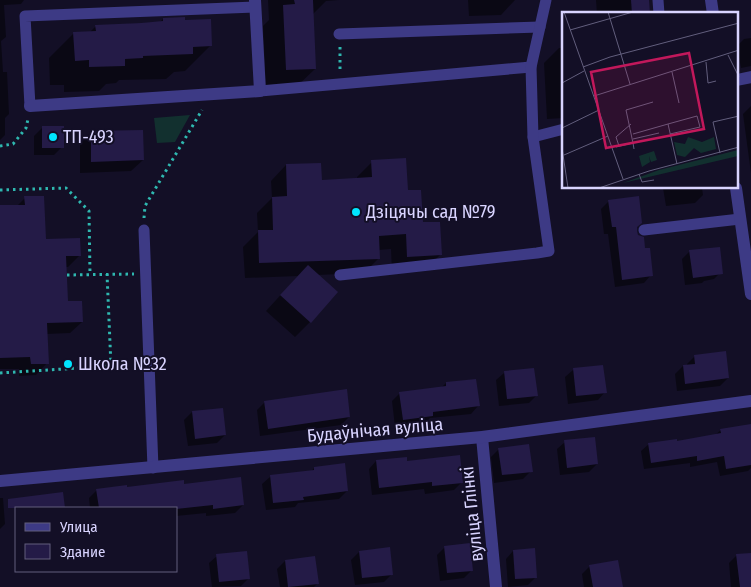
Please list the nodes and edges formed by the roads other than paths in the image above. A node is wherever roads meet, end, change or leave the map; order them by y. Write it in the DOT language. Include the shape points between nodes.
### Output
graph roads {
  1 [pos="546,0"];
  2 [pos="255,3"];
  3 [pos="540,27"];
  4 [pos="340,34"];
  5 [pos="531,67"];
  6 [pos="751,77"];
  7 [pos="738,80"];
  8 [pos="260,91"];
  9 [pos="30,106"];
  10 [pos="562,130"];
  11 [pos="533,137"];
  12 [pos="736,189"];
  13 [pos="740,219"];
  14 [pos="144,230"];
  15 [pos="644,230"];
  16 [pos="340,275"];
  17 [pos="751,290"];
  18 [pos="751,401"];
  19 [pos="482,437"];
  20 [pos="153,468"];
  21 [pos="0,481"];
  22 [pos="496,587"];
  1 -- 3 [label="lane"];
  2 -- 8 [label="street"];
  2 -- 9 [label="lane" via="25,16"];
  3 -- 4 [label="lane"];
  3 -- 5 [label="lane"];
  5 -- 8 [label="lane"];
  5 -- 11 [label="lane"];
  6 -- 7 [label="street"];
  8 -- 9 [label="street"];
  10 -- 11 [label="lane"];
  11 -- 16 [label="lane" via="549,250"];
  12 -- 13 [label="street"];
  13 -- 15 [label="lane"];
  13 -- 17 [label="street"];
  14 -- 20 [label="lane"];
  18 -- 19 [label="street, Будаўнічая вуліца"];
  19 -- 20 [label="street, Будаўнічая вуліца"];
  19 -- 22 [label="street, вуліца Глінкі"];
  20 -- 21 [label="street, Будаўнічая вуліца"];
}
